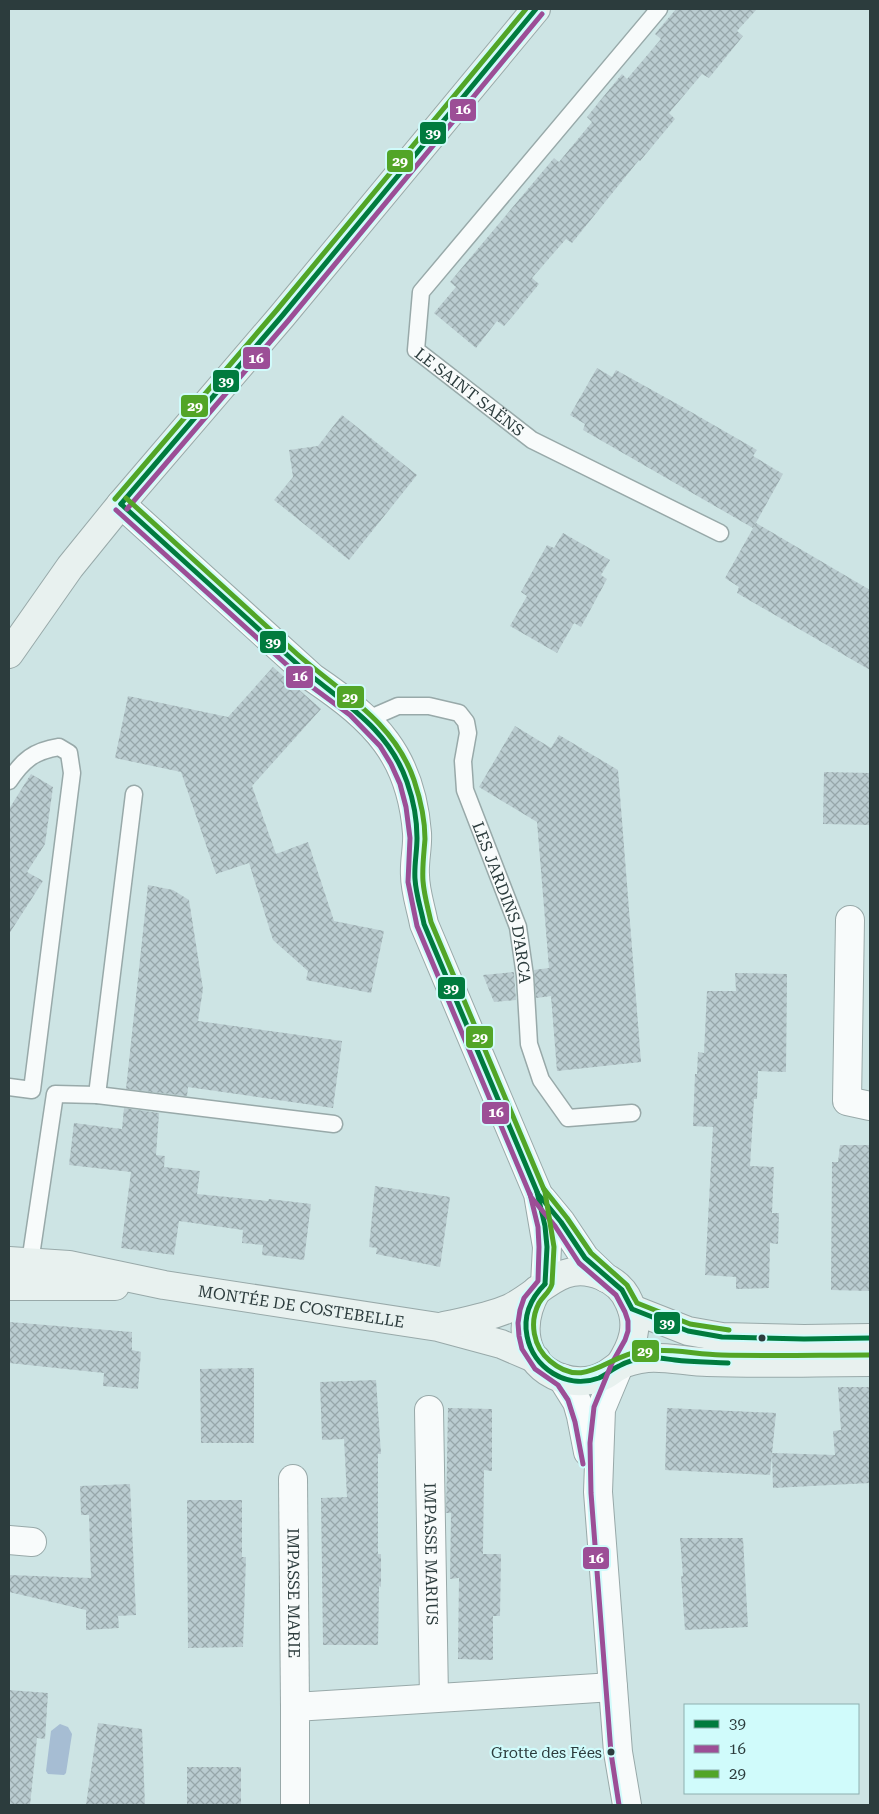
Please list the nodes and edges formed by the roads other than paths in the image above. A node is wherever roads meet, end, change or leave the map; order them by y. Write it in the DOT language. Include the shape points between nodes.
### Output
graph roads {
  1 [pos="536,9"];
  2 [pos="659,9"];
  3 [pos="121,504"];
  4 [pos="720,532"];
  5 [pos="9,654"];
  6 [pos="368,719"];
  7 [pos="9,781"];
  8 [pos="134,794"];
  9 [pos="850,920"];
  10 [pos="9,1088"];
  11 [pos="98,1095"];
  12 [pos="870,1106"];
  13 [pos="632,1112"];
  14 [pos="334,1124"];
  15 [pos="538,1194"];
  16 [pos="19,1274"];
  17 [pos="606,1278"];
  18 [pos="541,1287"];
  19 [pos="632,1308"];
  20 [pos="438,1327"];
  21 [pos="870,1338"];
  22 [pos="536,1358"];
  23 [pos="870,1362"];
  24 [pos="619,1366"];
  25 [pos="562,1378"];
  26 [pos="429,1410"];
  27 [pos="292,1479"];
  28 [pos="598,1492"];
  29 [pos="613,1687"];
  30 [pos="434,1698"];
  31 [pos="294,1707"];
  32 [pos="296,1805"];
  33 [pos="627,1805"];
  1 -- 3 [label="main road" via="282,316"];
  2 -- 4 [label="lane, LE SAINT SAËNS" via="421,292 416,350 532,440"];
  3 -- 5 [label="main road" via="70,567"];
  3 -- 6 [label="street" via="313,678"];
  6 -- 13 [label="lane, LES JARDINS D'ARCA" via="398,706 429,706 459,713 466,722 465,790 518,927 529,1044 541,1080 568,1118"];
  6 -- 15 [label="street" via="401,765 412,797 417,835 414,877 424,924"];
  7 -- 10 [label="lane" via="31,755 59,747 69,753 72,773 32,1090"];
  8 -- 11 [label="lane"];
  9 -- 12 [label="street" via="847,1100"];
  11 -- 14 [label="lane"];
  11 -- 16 [label="lane" via="55,1094"];
  15 -- 17 [label="street" via="585,1258"];
  15 -- 18 [label="street" via="548,1246"];
  16 -- 20 [label="main road, MONTÉE DE COSTEBELLE" via="69,1265 164,1285"];
  17 -- 18 [label="main road, MONTÉE DE COSTEBELLE" via="594,1273 571,1272"];
  17 -- 19 [label="main road, MONTÉE DE COSTEBELLE" via="622,1290"];
  18 -- 20 [label="main road, MONTÉE DE COSTEBELLE" via="524,1300 496,1313"];
  18 -- 22 [label="main road, MONTÉE DE COSTEBELLE" via="527,1313 525,1325 526,1337"];
  19 -- 21 [label="main road" via="688,1331 722,1337"];
  19 -- 24 [label="main road, MONTÉE DE COSTEBELLE" via="635,1332"];
  20 -- 22 [label="main road, MONTÉE DE COSTEBELLE" via="501,1344"];
  22 -- 25 [label="main road, MONTÉE DE COSTEBELLE" via="543,1367"];
  23 -- 24 [label="main road, MONTÉE DE COSTEBELLE" via="706,1362 648,1358"];
  24 -- 25 [label="main road, MONTÉE DE COSTEBELLE" via="596,1379"];
  24 -- 28 [label="street" via="600,1409"];
  25 -- 28 [label="street" via="577,1402"];
  26 -- 30 [label="street, IMPASSE MARIUS"];
  27 -- 31 [label="street, IMPASSE MARIE"];
  28 -- 29 [label="street"];
  29 -- 30 [label="street"];
  29 -- 33 [label="street" via="618,1752"];
  30 -- 31 [label="street"];
  31 -- 32 [label="street"];
}
